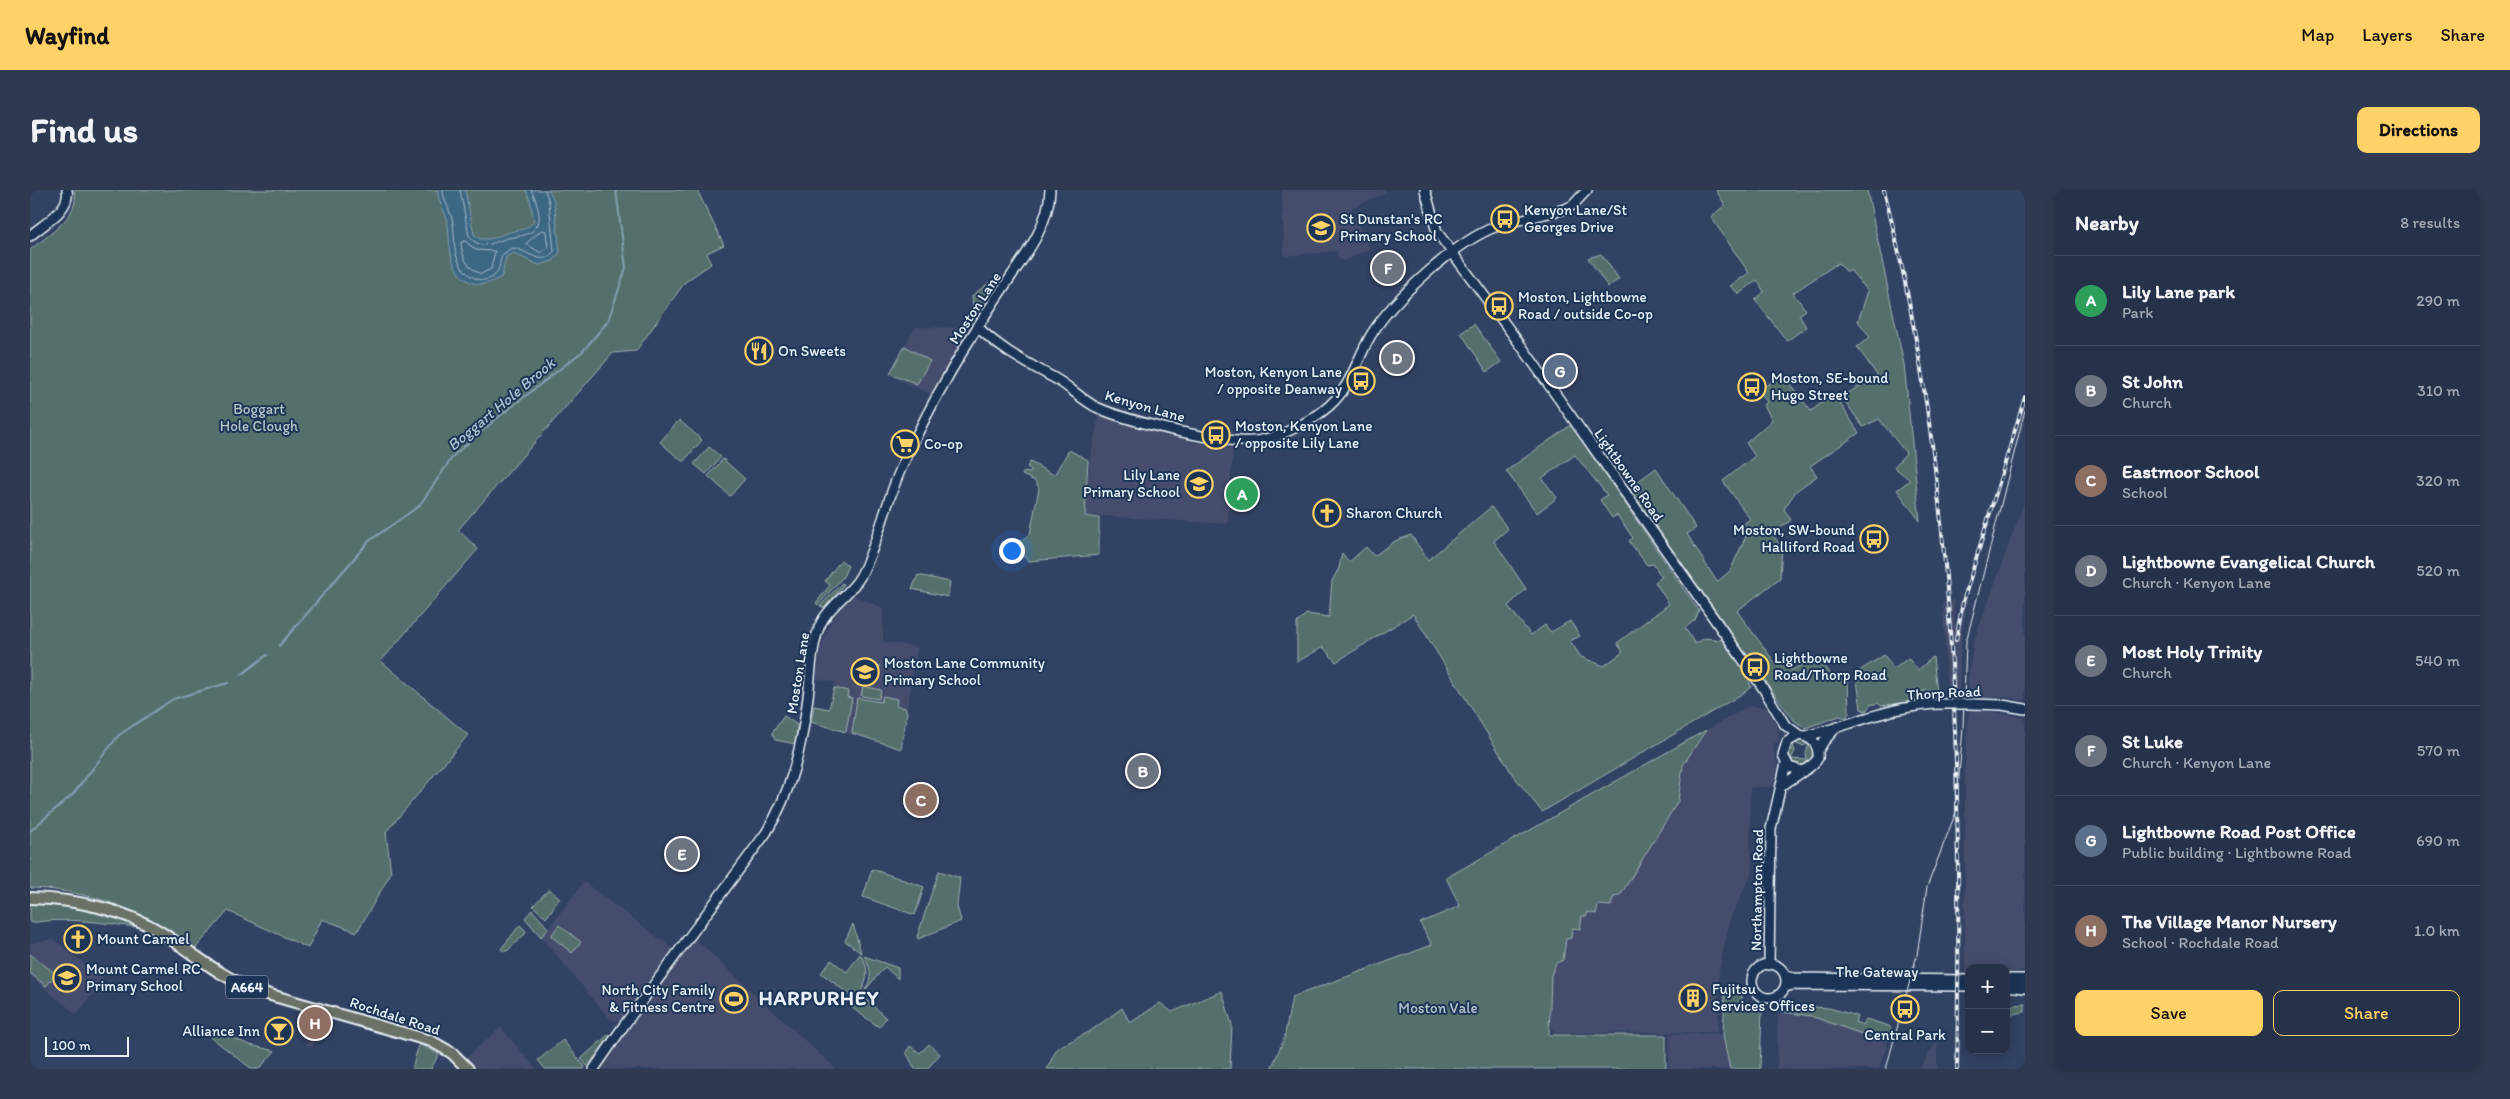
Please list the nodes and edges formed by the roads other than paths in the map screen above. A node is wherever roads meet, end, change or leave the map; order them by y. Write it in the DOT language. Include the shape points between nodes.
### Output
graph roads {
  1 [pos="67,190"];
  2 [pos="1050,190"];
  3 [pos="1425,190"];
  4 [pos="1431,190"];
  5 [pos="1587,190"];
  6 [pos="30,236"];
  7 [pos="1446,243"];
  8 [pos="1452,254"];
  9 [pos="978,326"];
  10 [pos="2025,710"];
  11 [pos="1785,725"];
  12 [pos="1836,727"];
  13 [pos="1802,736"];
  14 [pos="1785,745"];
  15 [pos="1818,751"];
  16 [pos="1786,763"];
  17 [pos="1803,771"];
  18 [pos="1782,787"];
  19 [pos="30,898"];
  20 [pos="1769,965"];
  21 [pos="1786,976"];
  22 [pos="2010,979"];
  23 [pos="2025,979"];
  24 [pos="1965,980"];
  25 [pos="1965,986"];
  26 [pos="2010,986"];
  27 [pos="1785,988"];
  28 [pos="2025,988"];
  29 [pos="468,1069"];
  30 [pos="594,1069"];
  1 -- 6 [label="street" via="68,199 64,206"];
  2 -- 9 [label="street, Moston Lane" via="1046,214 1037,236"];
  3 -- 7 [label="street, Lightbowne Road" via="1437,232"];
  4 -- 7 [label="street, Lightbowne Road"];
  5 -- 8 [label="street, Kenyon Lane" via="1565,209 1495,227"];
  7 -- 8 [label="street, Lightbowne Road"];
  8 -- 9 [label="street, Kenyon Lane" via="1389,308 1333,402 1292,429 1262,440 1239,441 1201,436 1096,407 1025,362"];
  8 -- 11 [label="street, Lightbowne Road" via="1574,420 1757,680"];
  9 -- 30 [label="street, Moston Lane" via="902,464 859,578 830,609 821,624 814,643 800,746 780,808 766,833"];
  10 -- 12 [label="street, Thorp Road, bridge" via="2002,705 1919,705"];
  11 -- 13 [label="street, Lightbowne Road"];
  11 -- 14 [label="street"];
  12 -- 13 [label="street, Thorp Road"];
  12 -- 15 [label="street"];
  13 -- 14 [label="street" via="1792,737"];
  13 -- 15 [label="street" via="1816,745"];
  14 -- 16 [label="street"];
  15 -- 17 [label="street" via="1814,765"];
  16 -- 17 [label="street"];
  16 -- 18 [label="street, Northampton Road"];
  17 -- 18 [label="street"];
  18 -- 20 [label="street, Northampton Road" via="1770,836"];
  19 -- 29 [label="main road, Rochdale Road / A664" via="69,902 133,918 162,933 234,982 424,1039 452,1053"];
  20 -- 21 [label="street, Northampton Road" via="1781,968"];
  20 -- 27 [label="street, Northampton Road" via="1759,967 1754,973 1756,994 1777,997"];
  21 -- 24 [label="street, The Gateway"];
  21 -- 27 [label="street"];
  22 -- 23 [label="street"];
  25 -- 27 [label="street, The Gateway" via="1793,985"];
  26 -- 28 [label="street"];
}
